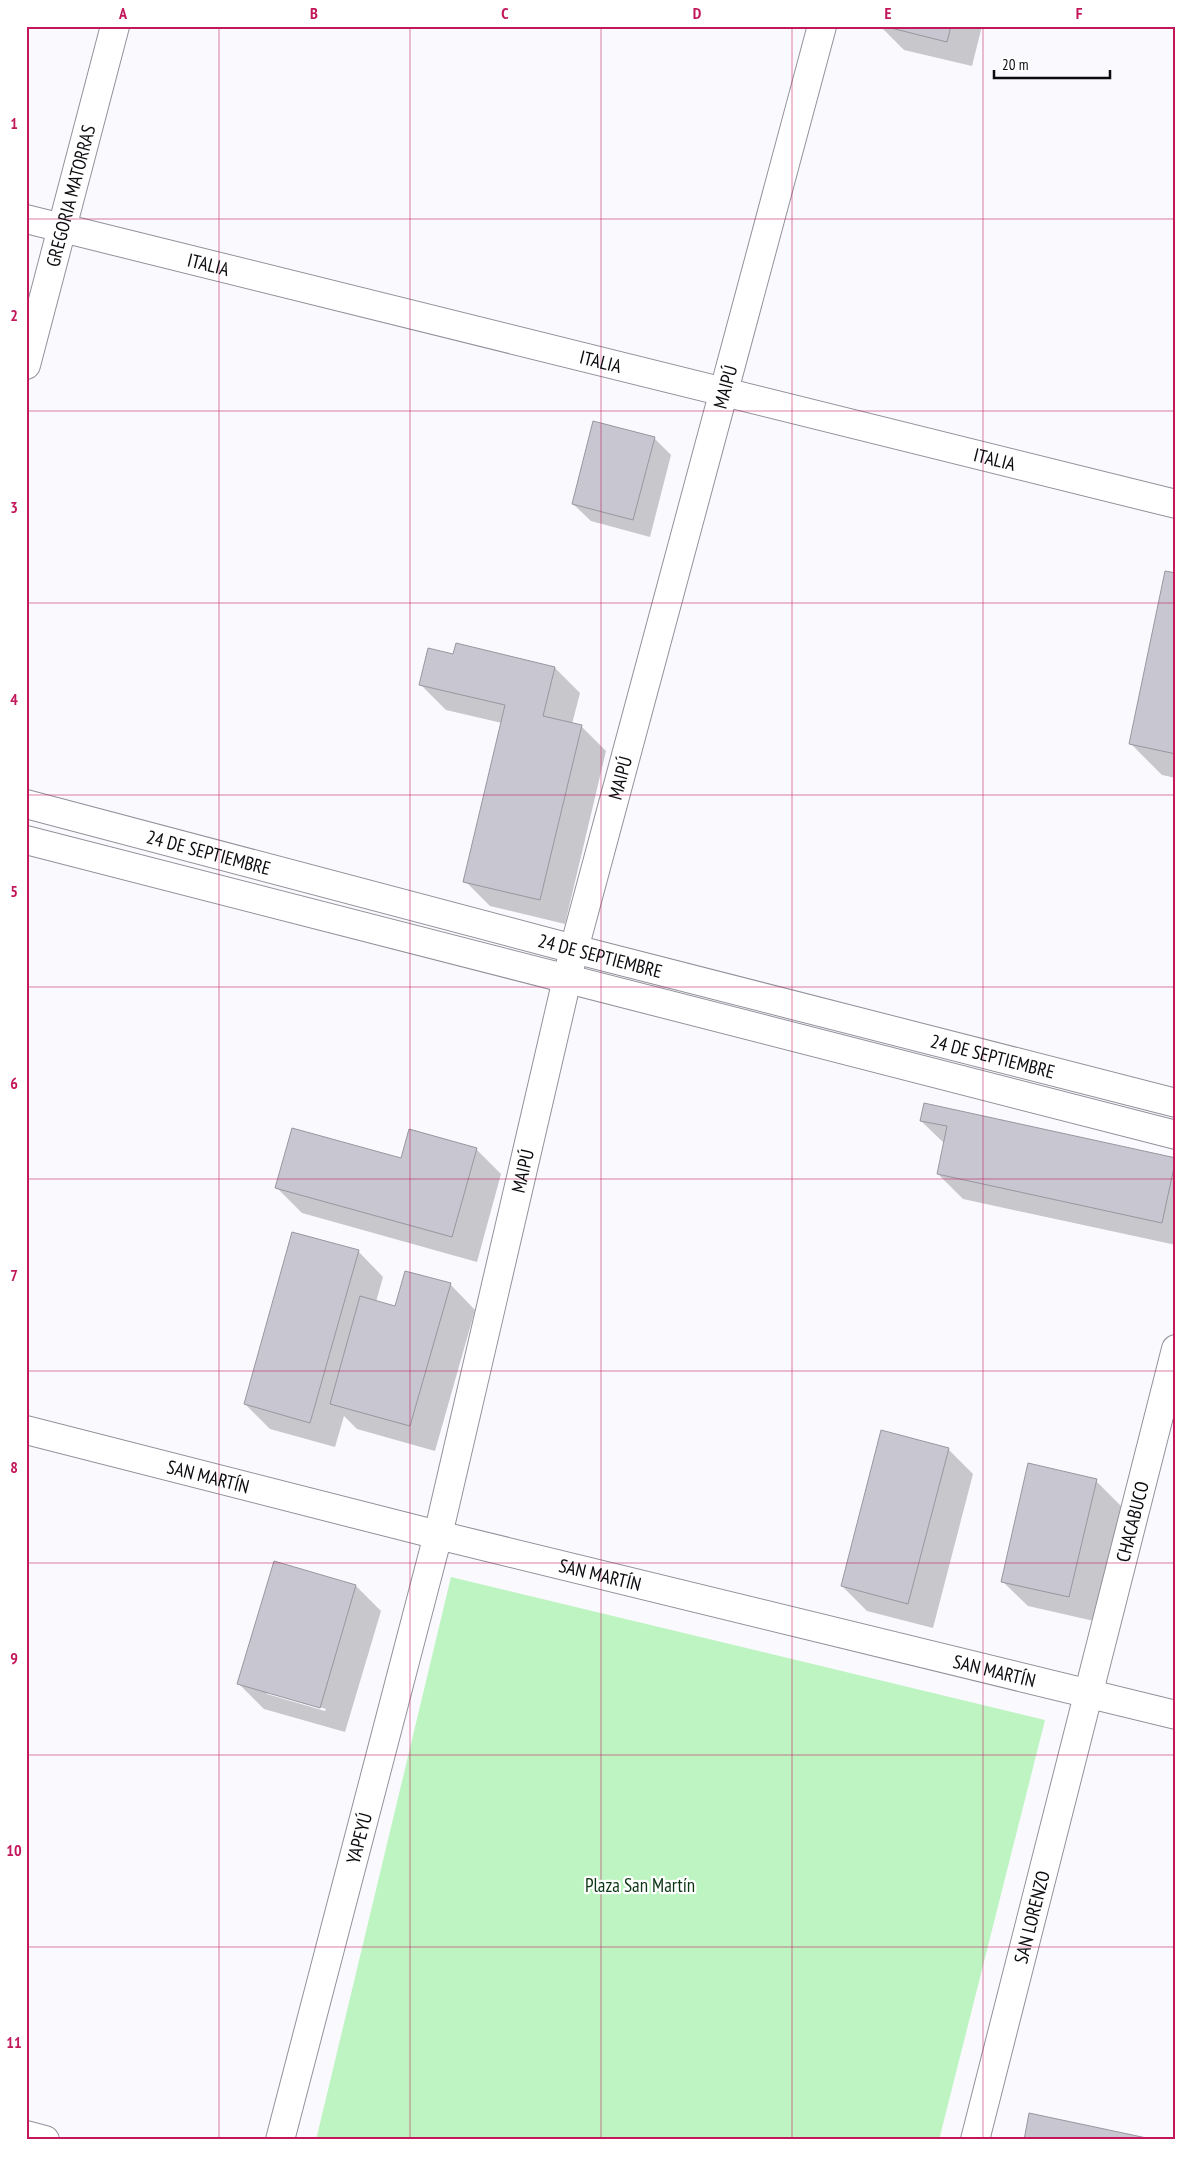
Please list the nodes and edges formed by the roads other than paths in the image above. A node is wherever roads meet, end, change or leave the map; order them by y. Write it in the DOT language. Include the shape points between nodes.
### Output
graph roads {
  1 [pos="115,26"];
  2 [pos="822,26"];
  3 [pos="26,219"];
  4 [pos="63,227"];
  5 [pos="26,364"];
  6 [pos="725,392"];
  7 [pos="1176,504"];
  8 [pos="26,804"];
  9 [pos="26,840"];
  10 [pos="574,949"];
  11 [pos="568,980"];
  12 [pos="1176,1103"];
  13 [pos="1176,1135"];
  14 [pos="1176,1349"];
  15 [pos="26,1430"];
  16 [pos="438,1535"];
  17 [pos="1087,1694"];
  18 [pos="1176,1715"];
  19 [pos="26,2135"];
  20 [pos="45,2140"];
  21 [pos="280,2140"];
  22 [pos="975,2140"];
  1 -- 4 [label="street, GREGORIA MATORRAS"];
  2 -- 6 [label="street, MAIPÚ"];
  3 -- 4 [label="street, ITALIA"];
  4 -- 5 [label="street, GREGORIA MATORRAS"];
  4 -- 6 [label="street, ITALIA"];
  6 -- 7 [label="street, ITALIA"];
  6 -- 10 [label="street, MAIPÚ"];
  8 -- 10 [label="street, 24 DE SEPTIEMBRE"];
  9 -- 11 [label="street, 24 DE SEPTIEMBRE"];
  10 -- 11 [label="street, MAIPÚ"];
  10 -- 12 [label="street, 24 DE SEPTIEMBRE"];
  11 -- 13 [label="street, 24 DE SEPTIEMBRE"];
  11 -- 16 [label="street, MAIPÚ"];
  14 -- 17 [label="street, CHACABUCO"];
  15 -- 16 [label="street, SAN MARTÍN"];
  16 -- 17 [label="street, SAN MARTÍN"];
  16 -- 21 [label="street, YAPEYÚ"];
  17 -- 18 [label="street, SAN MARTÍN"];
  17 -- 22 [label="street, SAN LORENZO"];
  19 -- 20 [label="street"];
}
